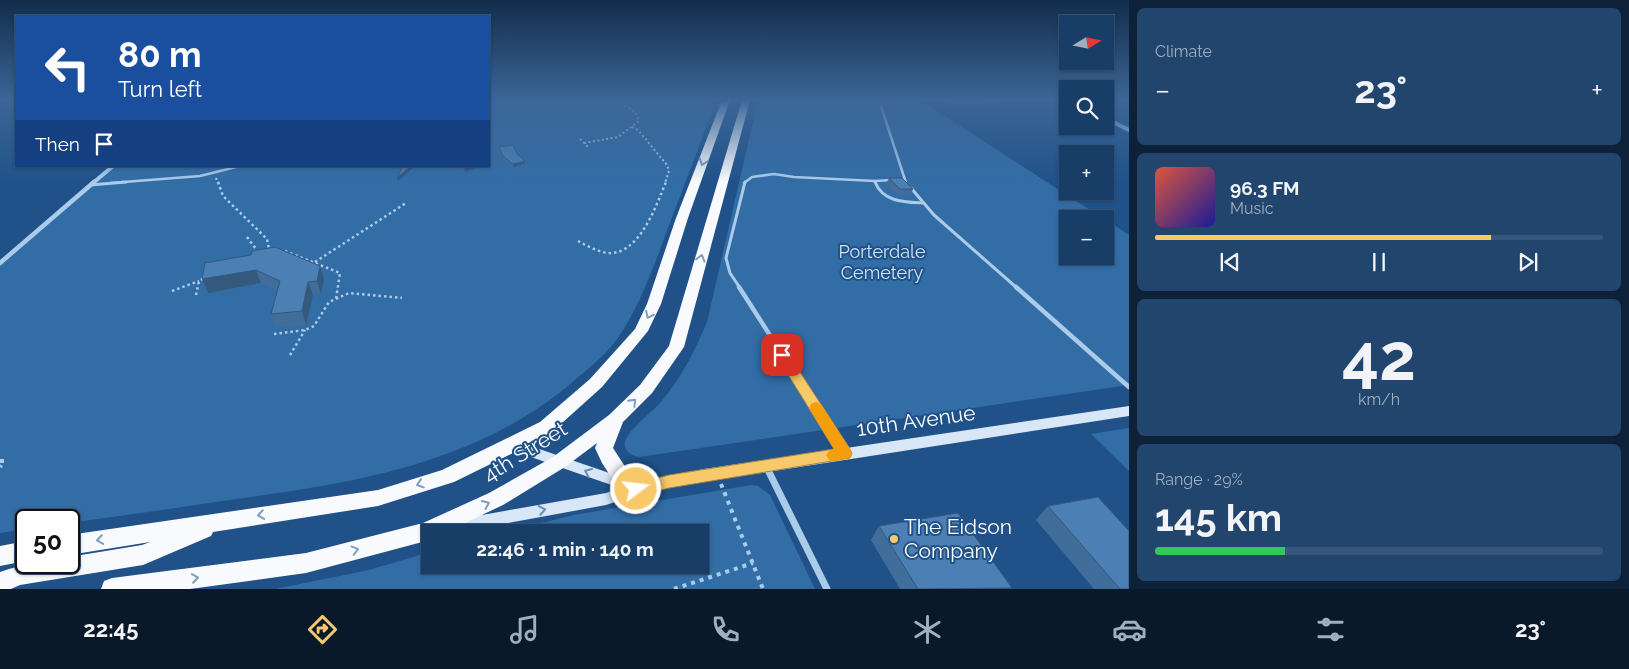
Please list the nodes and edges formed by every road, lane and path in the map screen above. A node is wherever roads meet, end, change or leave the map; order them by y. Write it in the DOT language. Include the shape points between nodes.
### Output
graph roads {
  1 [pos="632,127"];
  2 [pos="633,127"];
  3 [pos="716,127"];
  4 [pos="738,127"];
  5 [pos="887,127"];
  6 [pos="580,139"];
  7 [pos="584,143"];
  8 [pos="589,148"];
  9 [pos="112,167"];
  10 [pos="236,167"];
  11 [pos="215,176"];
  12 [pos="875,181"];
  13 [pos="904,181"];
  14 [pos="90,185"];
  15 [pos="406,203"];
  16 [pos="923,203"];
  17 [pos="247,237"];
  18 [pos="578,240"];
  19 [pos="278,252"];
  20 [pos="268,254"];
  21 [pos="259,256"];
  22 [pos="0,262"];
  23 [pos="314,262"];
  24 [pos="209,275"];
  25 [pos="199,281"];
  26 [pos="172,291"];
  27 [pos="196,295"];
  28 [pos="402,298"];
  29 [pos="336,299"];
  30 [pos="305,330"];
  31 [pos="274,334"];
  32 [pos="290,355"];
  33 [pos="1129,388"];
  34 [pos="1129,411"];
  35 [pos="615,420"];
  36 [pos="513,445"];
  37 [pos="845,454"];
  38 [pos="0,461"];
  39 [pos="559,462"];
  40 [pos="766,465"];
  41 [pos="0,467"];
  42 [pos="716,473"];
  43 [pos="651,484"];
  44 [pos="223,521"];
  45 [pos="443,524"];
  46 [pos="470,524"];
  47 [pos="421,533"];
  48 [pos="80,543"];
  49 [pos="15,553"];
  50 [pos="0,556"];
  51 [pos="753,563"];
  52 [pos="0,583"];
  53 [pos="112,589"];
  54 [pos="674,589"];
  55 [pos="763,589"];
  56 [pos="827,589"];
  1 -- 7 [label="path" via="618,137"];
  2 -- 18 [label="path" via="669,171 646,225 635,242 617,253 601,252"];
  3 -- 36 [label="highway, 4th Street, one-way" via="654,304 641,330 596,383 546,427"];
  35 -- 4 [label="highway, 4th Street, one-way" via="646,389 676,347"];
  5 -- 13 [label="lane"];
  6 -- 7 [label="path"];
  7 -- 8 [label="path"];
  9 -- 14 [label="street"];
  10 -- 14 [label="lane" via="200,176"];
  11 -- 20 [label="path" via="222,196 268,241"];
  12 -- 13 [label="lane"];
  12 -- 16 [label="lane" via="876,188 884,196 896,201"];
  12 -- 37 [label="lane" via="774,174 752,177 744,183 726,258 730,273"];
  13 -- 16 [label="lane"];
  14 -- 22 [label="street"];
  15 -- 23 [label="path"];
  16 -- 33 [label="lane"];
  17 -- 21 [label="path" via="256,250 250,257"];
  19 -- 23 [label="path" via="287,251"];
  23 -- 29 [label="path" via="340,274"];
  24 -- 25 [label="path"];
  25 -- 26 [label="path"];
  25 -- 27 [label="path"];
  28 -- 29 [label="path" via="349,293"];
  29 -- 30 [label="path" via="329,302 314,326"];
  30 -- 31 [label="path"];
  30 -- 32 [label="path"];
  34 -- 37 [label="main road, 10th Avenue"];
  35 -- 39 [label="highway, 4th Street"];
  35 -- 43 [label="highway" via="604,448 608,458 620,474"];
  36 -- 39 [label="main road, 10th Avenue"];
  36 -- 44 [label="highway, 4th Street, one-way" via="447,476 378,498"];
  37 -- 40 [label="main road, 10th Avenue"];
  38 -- 41 [label="path" via="4,461"];
  43 -- 39 [label="main road, 10th Avenue, one-way" via="621,483"];
  45 -- 39 [label="highway, 4th Street, one-way" via="496,499"];
  40 -- 42 [label="main road, 10th Avenue"];
  40 -- 56 [label="street"];
  42 -- 43 [label="main road, 10th Avenue"];
  42 -- 51 [label="path"];
  46 -- 43 [label="main road, 10th Avenue, one-way" via="606,499"];
  44 -- 48 [label="highway, 4th Street, one-way"];
  44 -- 52 [label="highway" via="143,555 20,575"];
  53 -- 47 [label="highway, 4th Street, one-way" via="306,563"];
  49 -- 50 [label="highway"];
  51 -- 54 [label="path"];
  51 -- 55 [label="path"];
}
